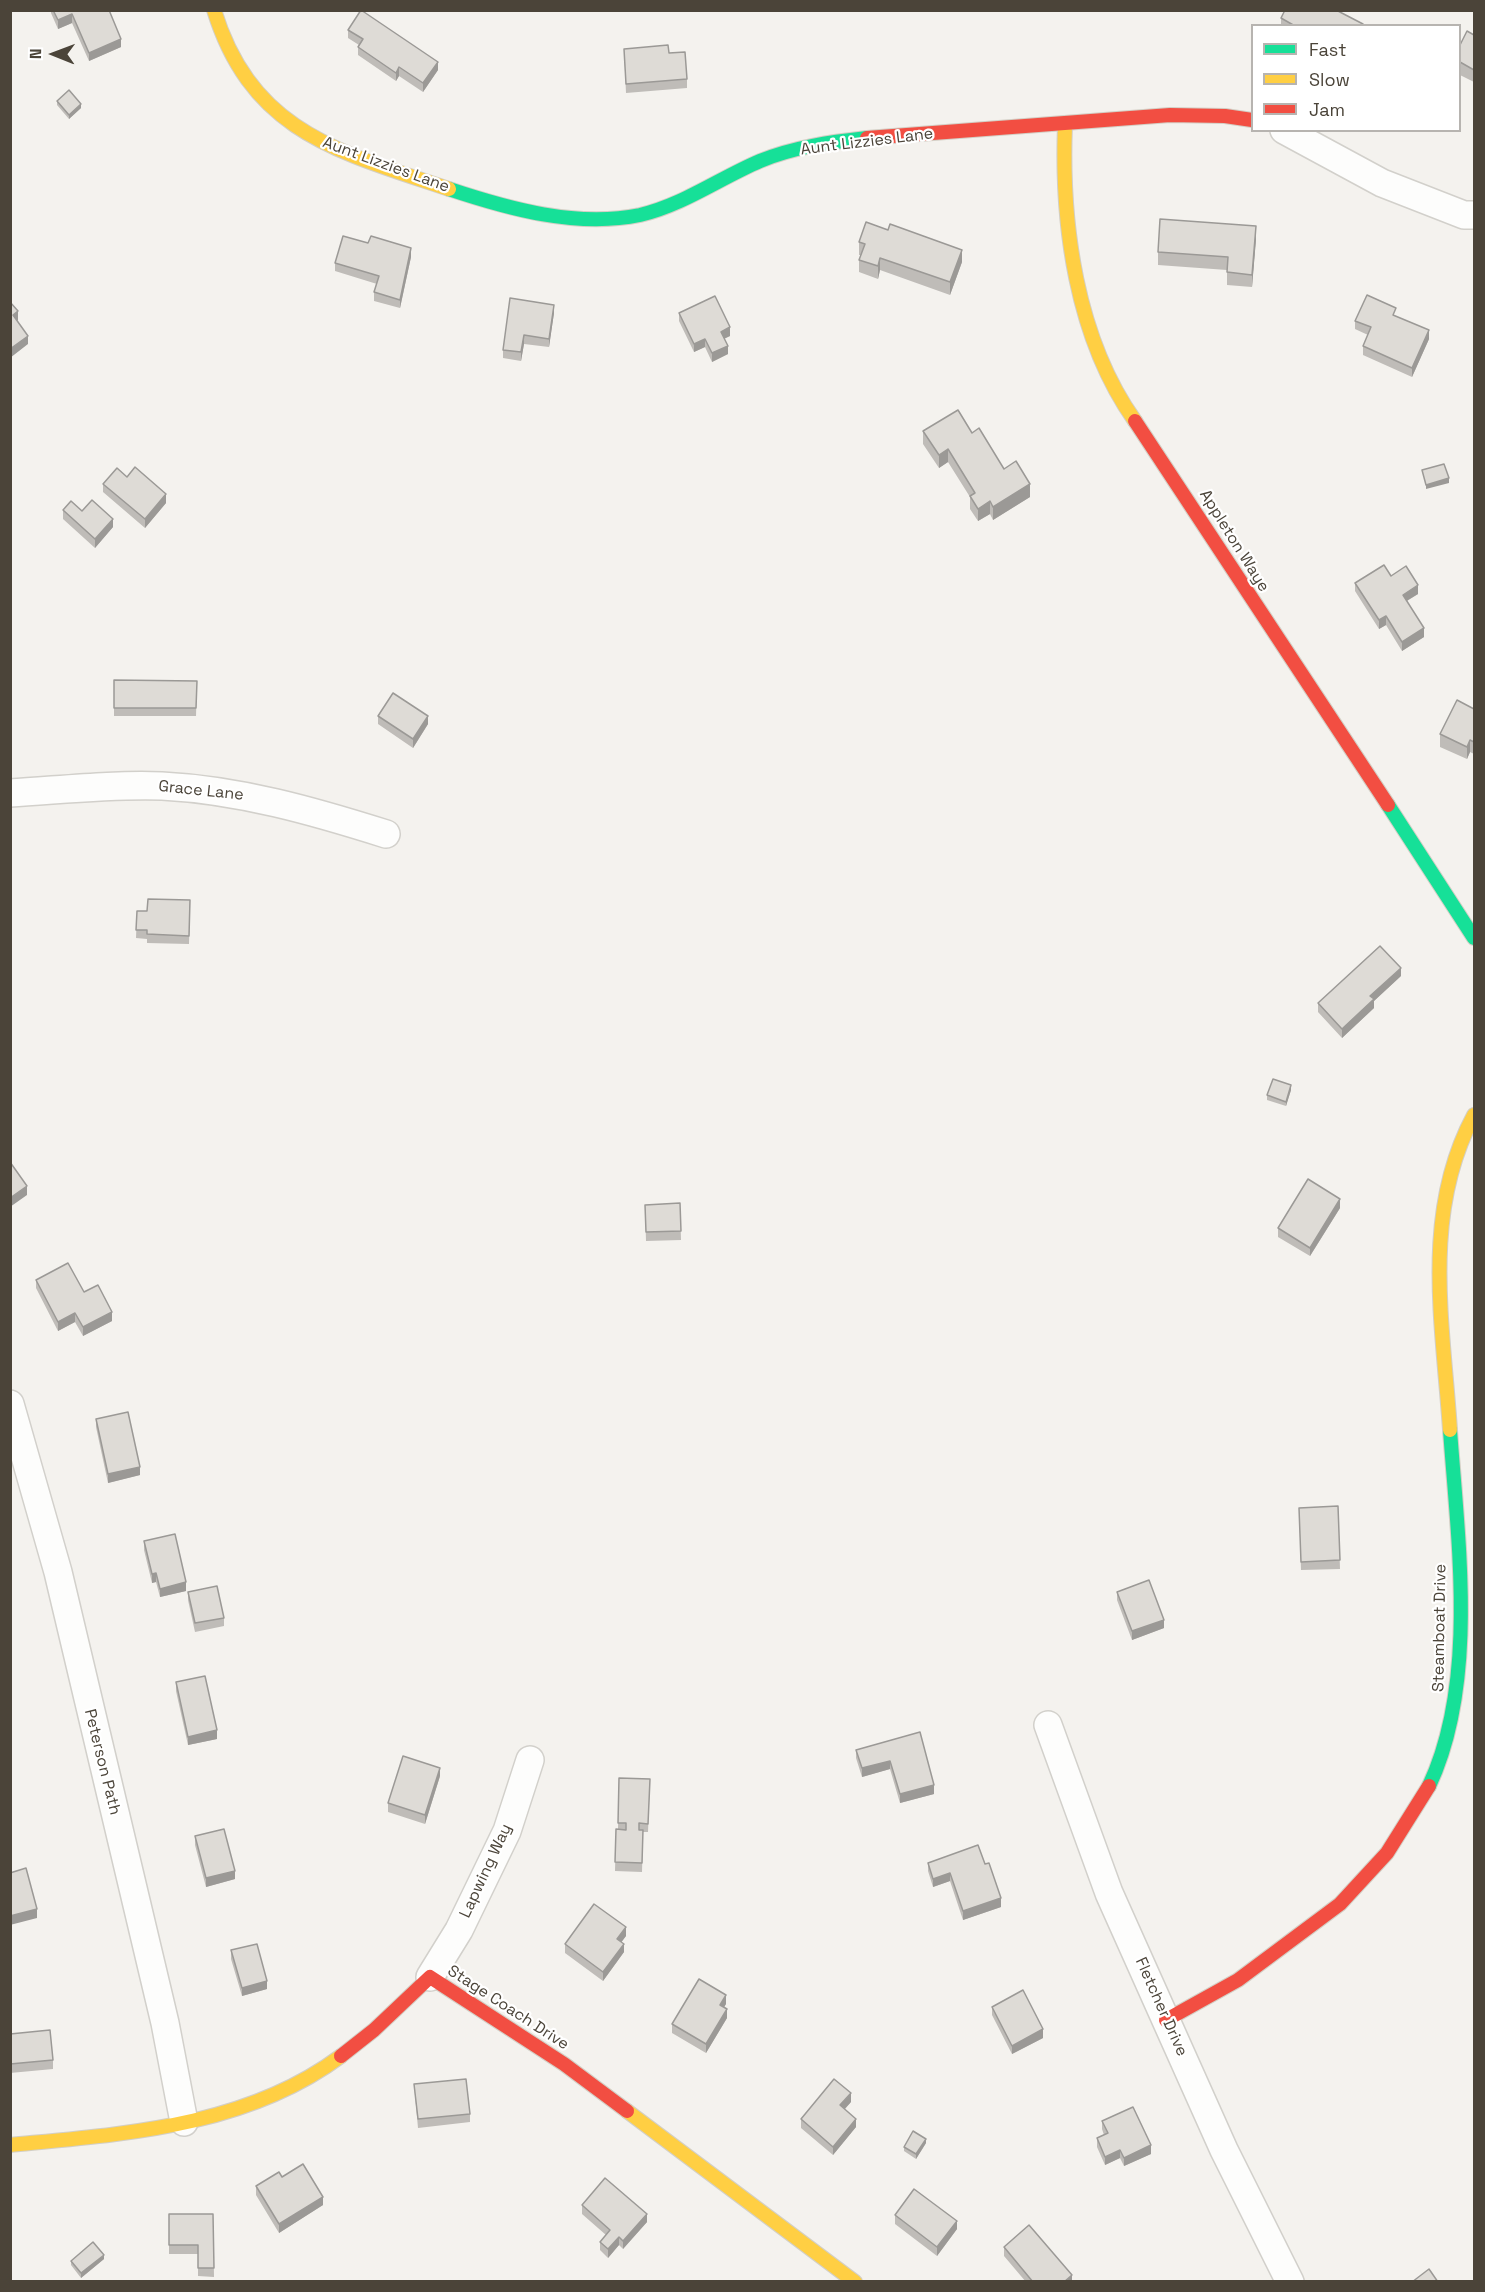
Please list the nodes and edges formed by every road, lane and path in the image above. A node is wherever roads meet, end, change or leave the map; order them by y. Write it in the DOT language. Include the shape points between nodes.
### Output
graph roads {
  1 [pos="214,10"];
  2 [pos="1251,120"];
  3 [pos="1065,125"];
  4 [pos="1288,132"];
  5 [pos="1474,217"];
  6 [pos="10,793"];
  7 [pos="386,834"];
  8 [pos="1474,938"];
  9 [pos="1474,1116"];
  10 [pos="10,1404"];
  11 [pos="1048,1725"];
  12 [pos="530,1760"];
  13 [pos="430,1977"];
  14 [pos="1166,2020"];
  15 [pos="184,2122"];
  16 [pos="10,2145"];
  17 [pos="855,2282"];
  18 [pos="1290,2282"];
  1 -- 3 [label="street, Aunt Lizzies Lane" via="227,47 255,89 299,130 363,159 432,183 523,211 560,218 621,218 647,213 693,196 756,161 806,147"];
  2 -- 3 [label="street, Aunt Lizzies Lane" via="1197,114"];
  3 -- 8 [label="street, Appleton Waye" via="1063,180 1077,275 1088,327 1116,394 1173,474"];
  4 -- 5 [label="street" via="1382,183"];
  6 -- 7 [label="street, Grace Lane" via="127,785 200,790 266,800"];
  9 -- 14 [label="street, Steamboat Drive" via="1458,1147 1448,1182 1437,1272 1459,1583 1458,1669 1444,1749 1412,1816 1380,1860 1340,1904 1230,1985"];
  10 -- 15 [label="street, Peterson Path" via="58,1572 163,2012"];
  11 -- 14 [label="street, Fletcher Drive" via="1109,1893"];
  12 -- 13 [label="street, Lapwing Way" via="507,1831 459,1930"];
  13 -- 15 [label="street, Stage Coach Drive" via="354,2047 310,2077 266,2100"];
  13 -- 17 [label="street, Stage Coach Drive" via="564,2064"];
  14 -- 18 [label="street, Fletcher Drive" via="1224,2150"];
  15 -- 16 [label="street, Stage Coach Drive"];
}
